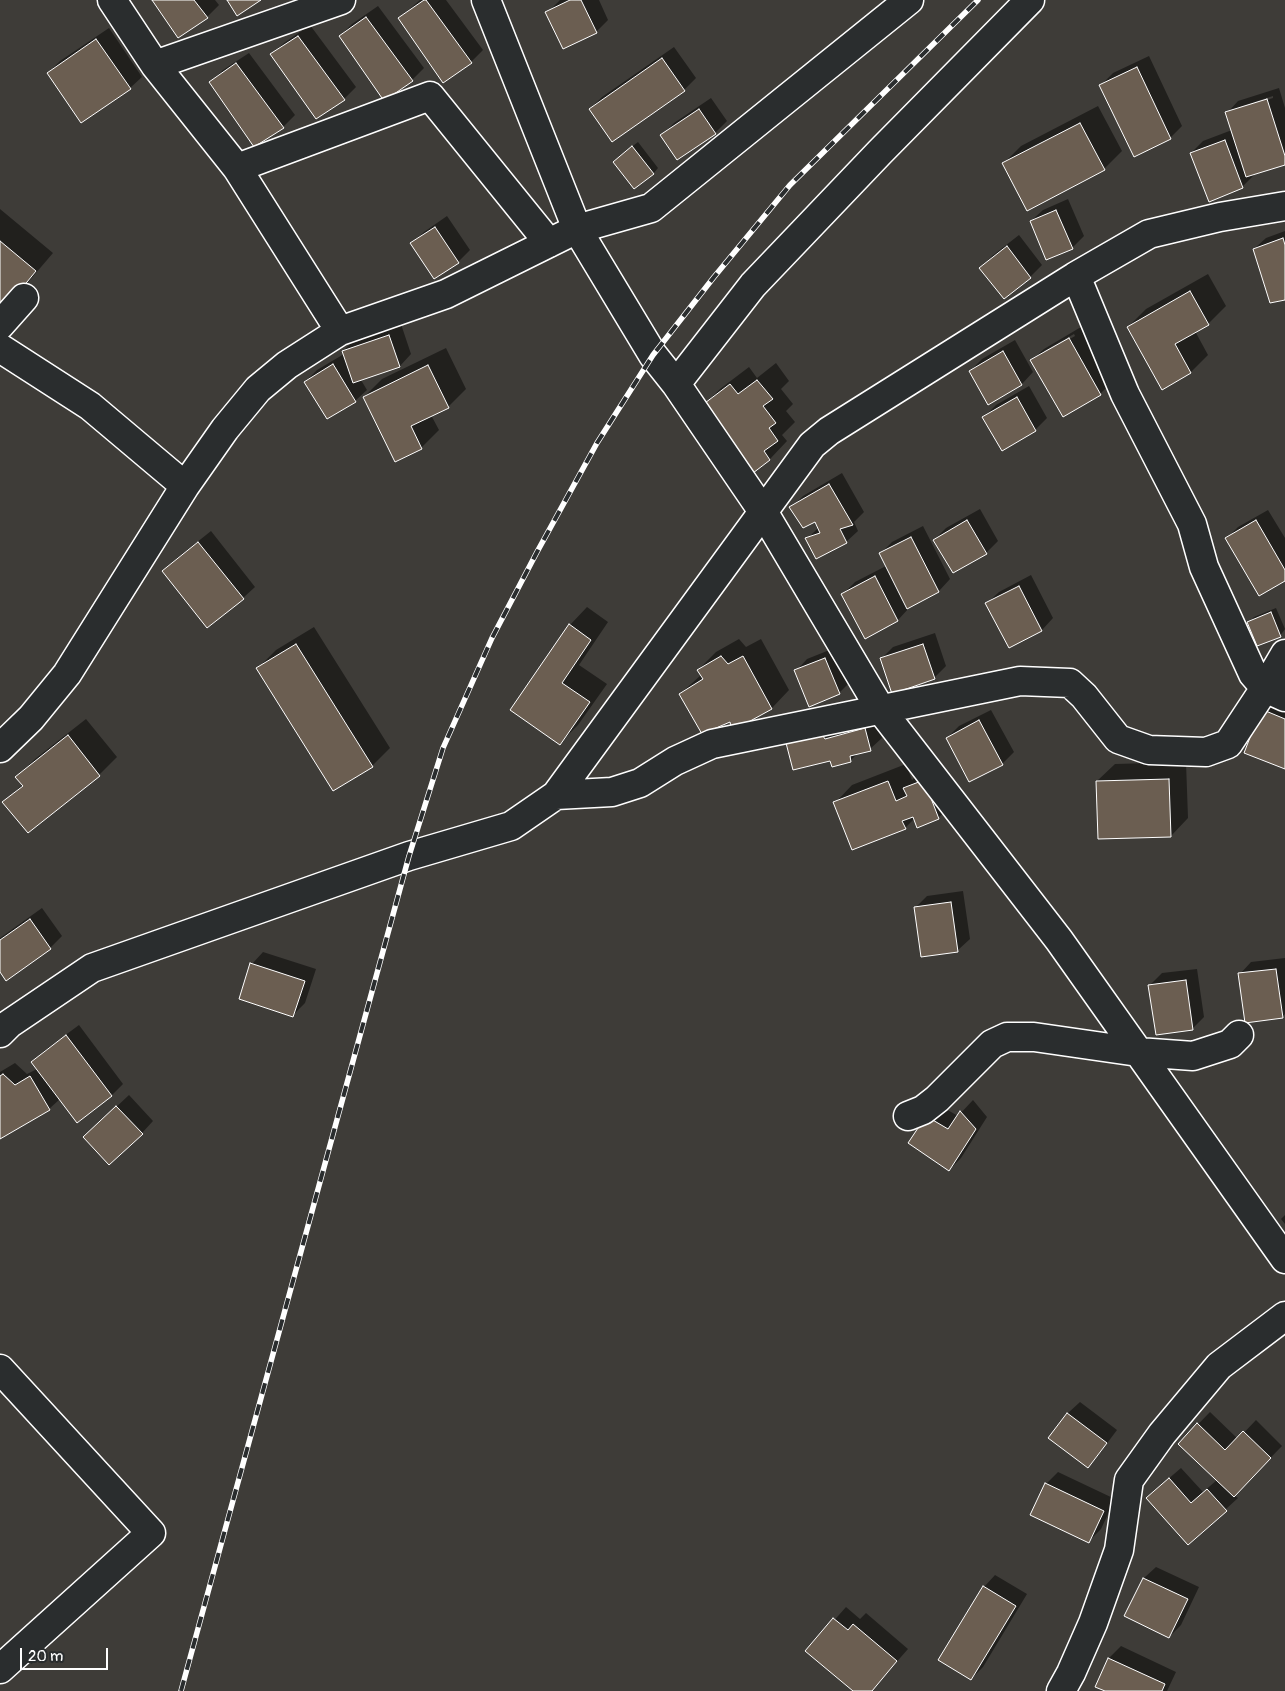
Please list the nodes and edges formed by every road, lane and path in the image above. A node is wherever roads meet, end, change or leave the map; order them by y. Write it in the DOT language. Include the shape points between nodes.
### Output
graph roads {
  1 [pos="112,0"];
  2 [pos="341,0"];
  3 [pos="486,0"];
  4 [pos="909,0"];
  5 [pos="1030,0"];
  6 [pos="155,65"];
  7 [pos="237,168"];
  8 [pos="1285,206"];
  9 [pos="576,229"];
  10 [pos="549,243"];
  11 [pos="1076,276"];
  12 [pos="24,298"];
  13 [pos="0,325"];
  14 [pos="340,331"];
  15 [pos="0,348"];
  16 [pos="676,384"];
  17 [pos="185,486"];
  18 [pos="764,513"];
  19 [pos="1285,654"];
  20 [pos="1275,693"];
  21 [pos="881,710"];
  22 [pos="0,748"];
  23 [pos="556,796"];
  24 [pos="3,1022"];
  25 [pos="1239,1035"];
  26 [pos="1138,1052"];
  27 [pos="908,1116"];
  28 [pos="1285,1259"];
  29 [pos="1285,1316"];
  30 [pos="0,1369"];
  31 [pos="0,1669"];
  32 [pos="1061,1691"];
  1 -- 6 [label="street"];
  2 -- 6 [label="street"];
  3 -- 9 [label="street"];
  4 -- 9 [label="street" via="651,208"];
  5 -- 16 [label="street" via="753,285"];
  6 -- 7 [label="street"];
  7 -- 10 [label="street" via="430,96"];
  7 -- 14 [label="street"];
  8 -- 11 [label="street" via="1149,234"];
  9 -- 10 [label="street"];
  9 -- 16 [label="street" via="653,355"];
  10 -- 14 [label="street" via="446,294"];
  11 -- 18 [label="street" via="829,431 812,445"];
  11 -- 20 [label="street" via="1125,394 1192,524 1204,567 1248,665 1253,674"];
  12 -- 13 [label="street"];
  14 -- 17 [label="street" via="287,365 258,389 224,429"];
  15 -- 17 [label="street" via="90,406"];
  16 -- 18 [label="street"];
  17 -- 22 [label="street" via="67,674 31,718"];
  18 -- 21 [label="street"];
  18 -- 23 [label="street"];
  19 -- 20 [label="street"];
  20 -- 21 [label="street" via="1228,744 1206,752 1149,750 1118,738 1070,683 1020,681"];
  21 -- 23 [label="street" via="712,744 675,761 640,783 612,792"];
  21 -- 26 [label="street" via="1059,940"];
  23 -- 24 [label="street" via="511,826 408,856 92,968"];
  25 -- 26 [label="street" via="1230,1044 1193,1056"];
  26 -- 27 [label="street" via="1034,1036 1007,1037 992,1044 937,1099"];
  26 -- 28 [label="street"];
  29 -- 32 [label="street" via="1219,1366 1162,1434 1129,1480 1118,1550 1093,1623"];
  30 -- 31 [label="street" via="151,1532"];
}
